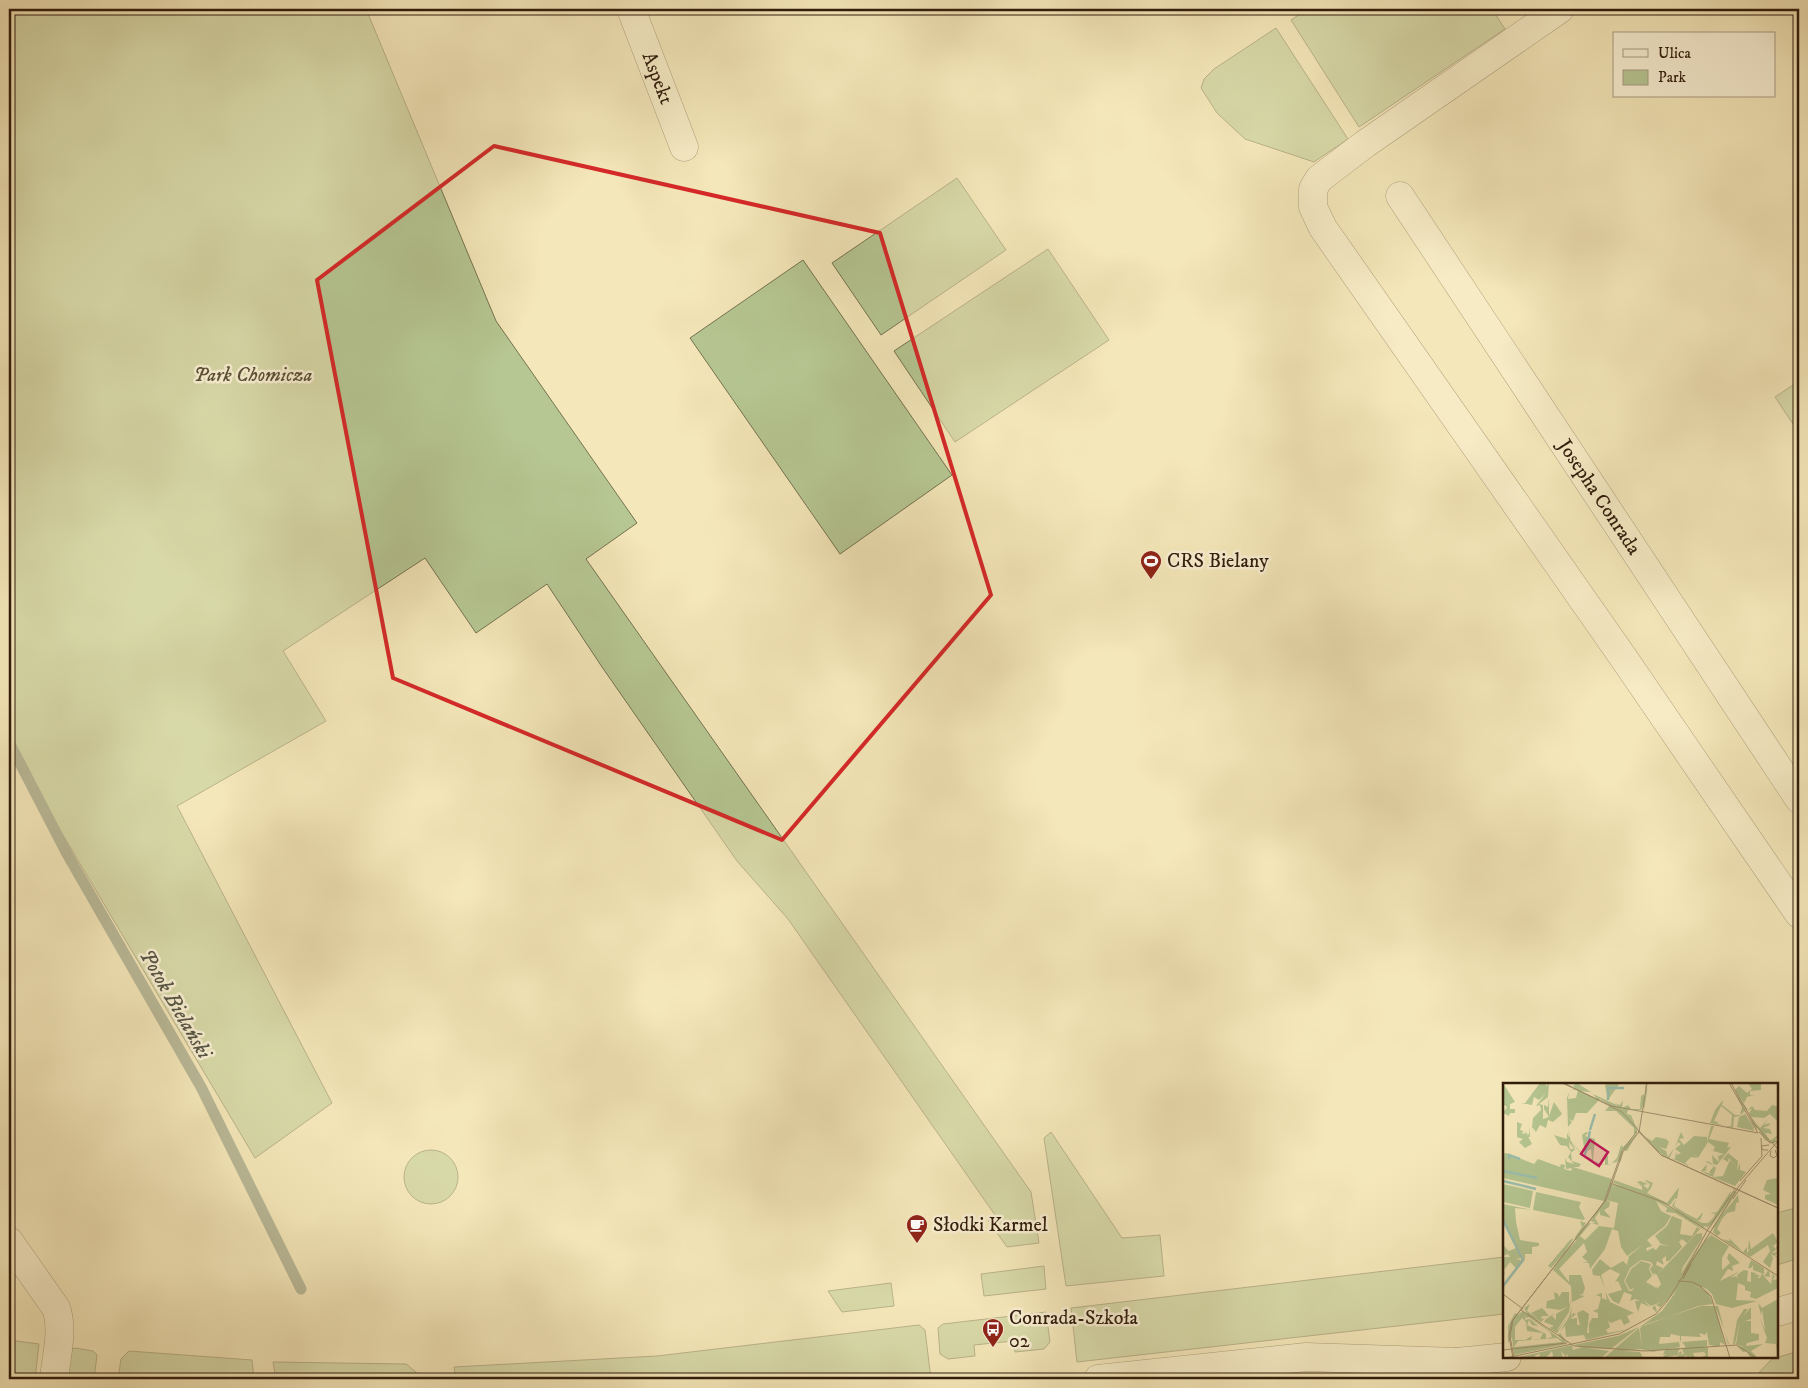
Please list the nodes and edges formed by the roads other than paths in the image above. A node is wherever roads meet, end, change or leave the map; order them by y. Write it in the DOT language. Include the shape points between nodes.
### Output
graph roads {
  1 [pos="631,9"];
  2 [pos="1560,9"];
  3 [pos="684,147"];
  4 [pos="1400,196"];
  5 [pos="1799,799"];
  6 [pos="1799,914"];
  7 [pos="9,1242"];
  8 [pos="1799,1306"];
  9 [pos="1778,1312"];
  10 [pos="1503,1357"];
  11 [pos="1457,1362"];
  12 [pos="54,1379"];
  13 [pos="1098,1379"];
  14 [pos="1379,1379"];
  1 -- 3 [label="street, Aspekt"];
  2 -- 6 [label="street" via="1319,179 1313,189 1313,207 1323,228"];
  4 -- 5 [label="street, Josepha Conrada"];
  7 -- 12 [label="street" via="59,1317"];
  8 -- 9 [label="street"];
  10 -- 11 [label="street"];
  11 -- 13 [label="street" via="1306,1357"];
  11 -- 14 [label="street"];
}
